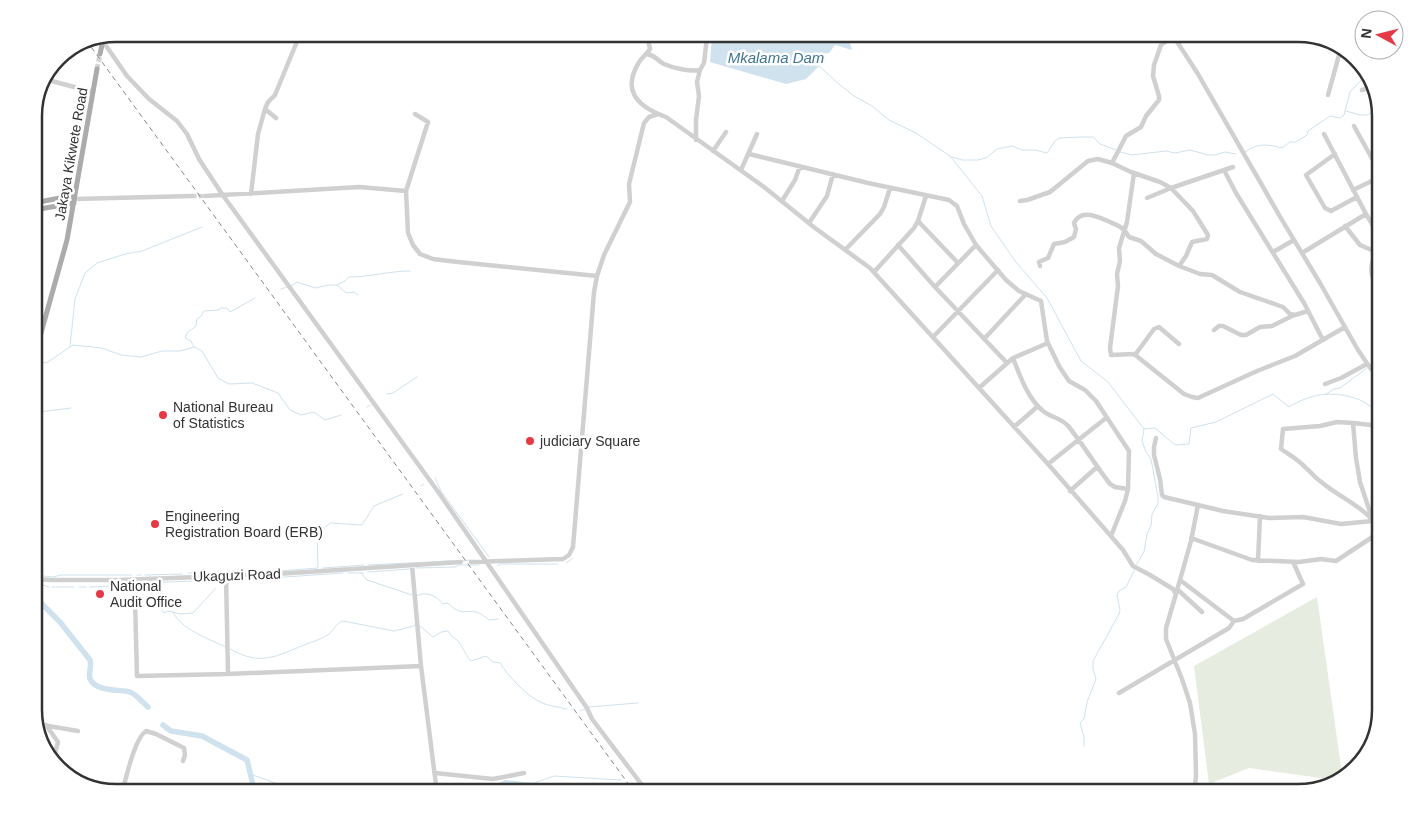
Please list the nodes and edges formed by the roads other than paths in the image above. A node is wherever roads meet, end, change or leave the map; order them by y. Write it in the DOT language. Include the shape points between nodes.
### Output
graph roads {
  1 [pos="296,43"];
  2 [pos="650,43"];
  3 [pos="706,43"];
  4 [pos="1163,43"];
  5 [pos="1177,43"];
  6 [pos="101,44"];
  7 [pos="105,44"];
  8 [pos="100,54"];
  9 [pos="647,54"];
  10 [pos="1339,56"];
  11 [pos="97,69"];
  12 [pos="700,70"];
  13 [pos="52,81"];
  14 [pos="1366,89"];
  15 [pos="1362,90"];
  16 [pos="93,92"];
  17 [pos="1328,95"];
  18 [pos="265,109"];
  19 [pos="415,114"];
  20 [pos="658,114"];
  21 [pos="276,118"];
  22 [pos="1354,126"];
  23 [pos="726,132"];
  24 [pos="757,134"];
  25 [pos="1324,134"];
  26 [pos="696,140"];
  27 [pos="713,151"];
  28 [pos="749,154"];
  29 [pos="1334,154"];
  30 [pos="1371,157"];
  31 [pos="1112,163"];
  32 [pos="800,166"];
  33 [pos="1233,167"];
  34 [pos="741,170"];
  35 [pos="1224,170"];
  36 [pos="1134,173"];
  37 [pos="833,174"];
  38 [pos="1371,181"];
  39 [pos="890,188"];
  40 [pos="1171,188"];
  41 [pos="1354,190"];
  42 [pos="406,191"];
  43 [pos="222,194"];
  44 [pos="251,194"];
  45 [pos="192,196"];
  46 [pos="205,196"];
  47 [pos="926,196"];
  48 [pos="1357,197"];
  49 [pos="1147,198"];
  50 [pos="74,199"];
  51 [pos="782,201"];
  52 [pos="1020,201"];
  53 [pos="43,202"];
  54 [pos="43,208"];
  55 [pos="1366,214"];
  56 [pos="918,221"];
  57 [pos="809,223"];
  58 [pos="1371,223"];
  59 [pos="1345,226"];
  60 [pos="1125,230"];
  61 [pos="1294,240"];
  62 [pos="898,245"];
  63 [pos="976,245"];
  64 [pos="845,250"];
  65 [pos="1371,250"];
  66 [pos="1273,252"];
  67 [pos="1302,253"];
  68 [pos="958,263"];
  69 [pos="1040,266"];
  70 [pos="1179,266"];
  71 [pos="998,270"];
  72 [pos="874,272"];
  73 [pos="597,276"];
  74 [pos="935,287"];
  75 [pos="1026,294"];
  76 [pos="1308,310"];
  77 [pos="959,312"];
  78 [pos="1295,315"];
  79 [pos="43,327"];
  80 [pos="1345,327"];
  81 [pos="1214,330"];
  82 [pos="933,337"];
  83 [pos="984,339"];
  84 [pos="1324,340"];
  85 [pos="1048,343"];
  86 [pos="1179,344"];
  87 [pos="1135,355"];
  88 [pos="1013,358"];
  89 [pos="1006,362"];
  90 [pos="1367,364"];
  91 [pos="1371,369"];
  92 [pos="1326,384"];
  93 [pos="979,388"];
  94 [pos="1038,406"];
  95 [pos="1106,418"];
  96 [pos="1353,423"];
  97 [pos="1372,425"];
  98 [pos="1014,427"];
  99 [pos="1156,438"];
  100 [pos="1077,439"];
  101 [pos="1048,464"];
  102 [pos="1097,467"];
  103 [pos="1128,489"];
  104 [pos="1070,491"];
  105 [pos="1198,505"];
  106 [pos="1260,516"];
  107 [pos="1372,517"];
  108 [pos="1372,520"];
  109 [pos="1372,521"];
  110 [pos="1111,536"];
  111 [pos="1372,537"];
  112 [pos="1191,538"];
  113 [pos="1258,561"];
  114 [pos="461,562"];
  115 [pos="472,562"];
  116 [pos="486,562"];
  117 [pos="1297,562"];
  118 [pos="412,565"];
  119 [pos="226,576"];
  120 [pos="43,579"];
  121 [pos="1180,580"];
  122 [pos="1177,591"];
  123 [pos="135,601"];
  124 [pos="1202,612"];
  125 [pos="1234,621"];
  126 [pos="1174,660"];
  127 [pos="421,666"];
  128 [pos="228,674"];
  129 [pos="1119,694"];
  130 [pos="46,725"];
  131 [pos="78,731"];
  132 [pos="55,752"];
  133 [pos="183,761"];
  134 [pos="524,772"];
  135 [pos="435,773"];
  136 [pos="125,784"];
  137 [pos="436,784"];
  138 [pos="641,784"];
  139 [pos="1195,784"];
  1 -- 18 [label="street" via="275,95"];
  2 -- 9 [label="street"];
  3 -- 12 [label="street"];
  4 -- 31 [label="street" via="1153,76 1159,100 1141,127 1126,136"];
  5 -- 61 [label="street"];
  6 -- 8 [label="main road"];
  7 -- 43 [label="street" via="127,76 177,121"];
  9 -- 12 [label="street" via="654,55 664,64"];
  9 -- 20 [label="street" via="636,67 633,92 642,105"];
  10 -- 17 [label="street"];
  11 -- 16 [label="main road, Jakaya Kikwete Road"];
  12 -- 26 [label="street"];
  13 -- 16 [label="street"];
  14 -- 15 [label="street"];
  16 -- 50 [label="main road, Jakaya Kikwete Road"];
  18 -- 21 [label="street"];
  18 -- 44 [label="street" via="258,134"];
  19 -- 42 [label="street" via="428,122"];
  20 -- 26 [label="street"];
  20 -- 73 [label="street" via="644,123 629,184 630,202"];
  22 -- 30 [label="street"];
  23 -- 27 [label="street"];
  24 -- 28 [label="street"];
  25 -- 29 [label="street"];
  26 -- 27 [label="street"];
  27 -- 34 [label="street"];
  28 -- 32 [label="street"];
  28 -- 34 [label="street"];
  29 -- 41 [label="street"];
  29 -- 48 [label="street" via="1306,175 1325,208 1331,211"];
  31 -- 36 [label="street"];
  31 -- 52 [label="street" via="1095,159 1088,161 1050,192"];
  32 -- 37 [label="street"];
  32 -- 51 [label="street"];
  33 -- 35 [label="street"];
  34 -- 51 [label="street"];
  35 -- 40 [label="street"];
  35 -- 66 [label="street"];
  36 -- 40 [label="street"];
  36 -- 60 [label="street"];
  37 -- 39 [label="street"];
  37 -- 57 [label="street" via="827,196"];
  38 -- 41 [label="street"];
  39 -- 47 [label="street"];
  39 -- 64 [label="street" via="880,214"];
  40 -- 49 [label="street"];
  40 -- 70 [label="street" via="1208,235 1207,239 1192,242"];
  41 -- 48 [label="street"];
  42 -- 44 [label="street" via="359,187"];
  42 -- 73 [label="street" via="408,233 420,254 433,259"];
  43 -- 44 [label="street"];
  43 -- 46 [label="street"];
  43 -- 116 [label="street"];
  45 -- 50 [label="street"];
  47 -- 56 [label="street"];
  47 -- 63 [label="street" via="953,202"];
  48 -- 55 [label="street"];
  50 -- 53 [label="main road"];
  50 -- 54 [label="main road"];
  50 -- 79 [label="main road, Jakaya Kikwete Road" via="66,247"];
  51 -- 57 [label="street"];
  55 -- 58 [label="street"];
  55 -- 59 [label="street"];
  56 -- 62 [label="street"];
  56 -- 68 [label="street"];
  57 -- 64 [label="street"];
  59 -- 65 [label="street" via="1360,245"];
  59 -- 67 [label="street"];
  60 -- 69 [label="street" via="1099,217 1080,215 1074,224 1074,236 1054,244 1048,258 1039,262"];
  60 -- 70 [label="street" via="1128,237 1141,241 1156,254"];
  60 -- 87 [label="street" via="1119,248 1110,348 1111,355"];
  61 -- 66 [label="street"];
  61 -- 67 [label="street"];
  62 -- 72 [label="street"];
  62 -- 74 [label="street"];
  63 -- 68 [label="street"];
  63 -- 71 [label="street"];
  64 -- 72 [label="street"];
  66 -- 76 [label="street"];
  67 -- 80 [label="street"];
  68 -- 74 [label="street"];
  70 -- 78 [label="street" via="1212,275 1235,290 1283,307"];
  71 -- 75 [label="street" via="1012,286"];
  71 -- 77 [label="street"];
  72 -- 82 [label="street"];
  73 -- 116 [label="street" via="570,555 563,559"];
  74 -- 77 [label="street"];
  75 -- 83 [label="street"];
  75 -- 85 [label="street" via="1041,302"];
  76 -- 78 [label="street"];
  76 -- 84 [label="street"];
  77 -- 82 [label="street"];
  77 -- 83 [label="street"];
  78 -- 81 [label="street" via="1246,335 1222,326"];
  80 -- 84 [label="street"];
  80 -- 90 [label="street"];
  82 -- 93 [label="street"];
  83 -- 89 [label="street"];
  84 -- 87 [label="street" via="1285,361 1198,398 1184,394"];
  85 -- 88 [label="street"];
  85 -- 95 [label="street" via="1069,381 1091,394"];
  86 -- 87 [label="street" via="1159,327"];
  88 -- 89 [label="street"];
  88 -- 94 [label="street"];
  89 -- 93 [label="street"];
  90 -- 91 [label="street"];
  90 -- 92 [label="street"];
  93 -- 98 [label="street"];
  94 -- 98 [label="street"];
  94 -- 100 [label="street" via="1064,422"];
  95 -- 100 [label="street"];
  95 -- 103 [label="street" via="1129,450"];
  96 -- 97 [label="street"];
  96 -- 107 [label="street" via="1360,482"];
  96 -- 108 [label="street" via="1283,429 1281,449"];
  98 -- 101 [label="street"];
  99 -- 105 [label="street" via="1154,455 1162,495 1170,500"];
  100 -- 101 [label="street"];
  100 -- 102 [label="street"];
  101 -- 104 [label="street"];
  102 -- 103 [label="street" via="1110,484"];
  102 -- 104 [label="street"];
  103 -- 110 [label="street"];
  104 -- 110 [label="street"];
  105 -- 106 [label="street"];
  105 -- 112 [label="street"];
  106 -- 109 [label="street" via="1303,516 1341,524"];
  106 -- 113 [label="street"];
  110 -- 122 [label="street" via="1133,566"];
  111 -- 117 [label="street" via="1339,560"];
  112 -- 113 [label="street"];
  112 -- 121 [label="street"];
  113 -- 117 [label="street"];
  114 -- 118 [label="street, Ukaguzi Road"];
  115 -- 116 [label="street"];
  116 -- 138 [label="street" via="592,719"];
  117 -- 125 [label="street" via="1294,564 1303,584"];
  118 -- 119 [label="street, Ukaguzi Road"];
  118 -- 127 [label="street"];
  119 -- 120 [label="street, Ukaguzi Road"];
  119 -- 128 [label="street"];
  121 -- 122 [label="street"];
  121 -- 125 [label="street"];
  122 -- 124 [label="street"];
  122 -- 126 [label="street" via="1166,633"];
  123 -- 128 [label="street" via="137,676"];
  125 -- 126 [label="street" via="1229,628"];
  126 -- 129 [label="street"];
  126 -- 139 [label="street" via="1190,703 1195,734"];
  127 -- 128 [label="street"];
  127 -- 135 [label="street"];
  130 -- 131 [label="street"];
  130 -- 132 [label="street" via="58,742"];
  133 -- 136 [label="street" via="184,748 146,731 142,733"];
  134 -- 135 [label="street" via="493,778"];
  135 -- 137 [label="street"];
}
